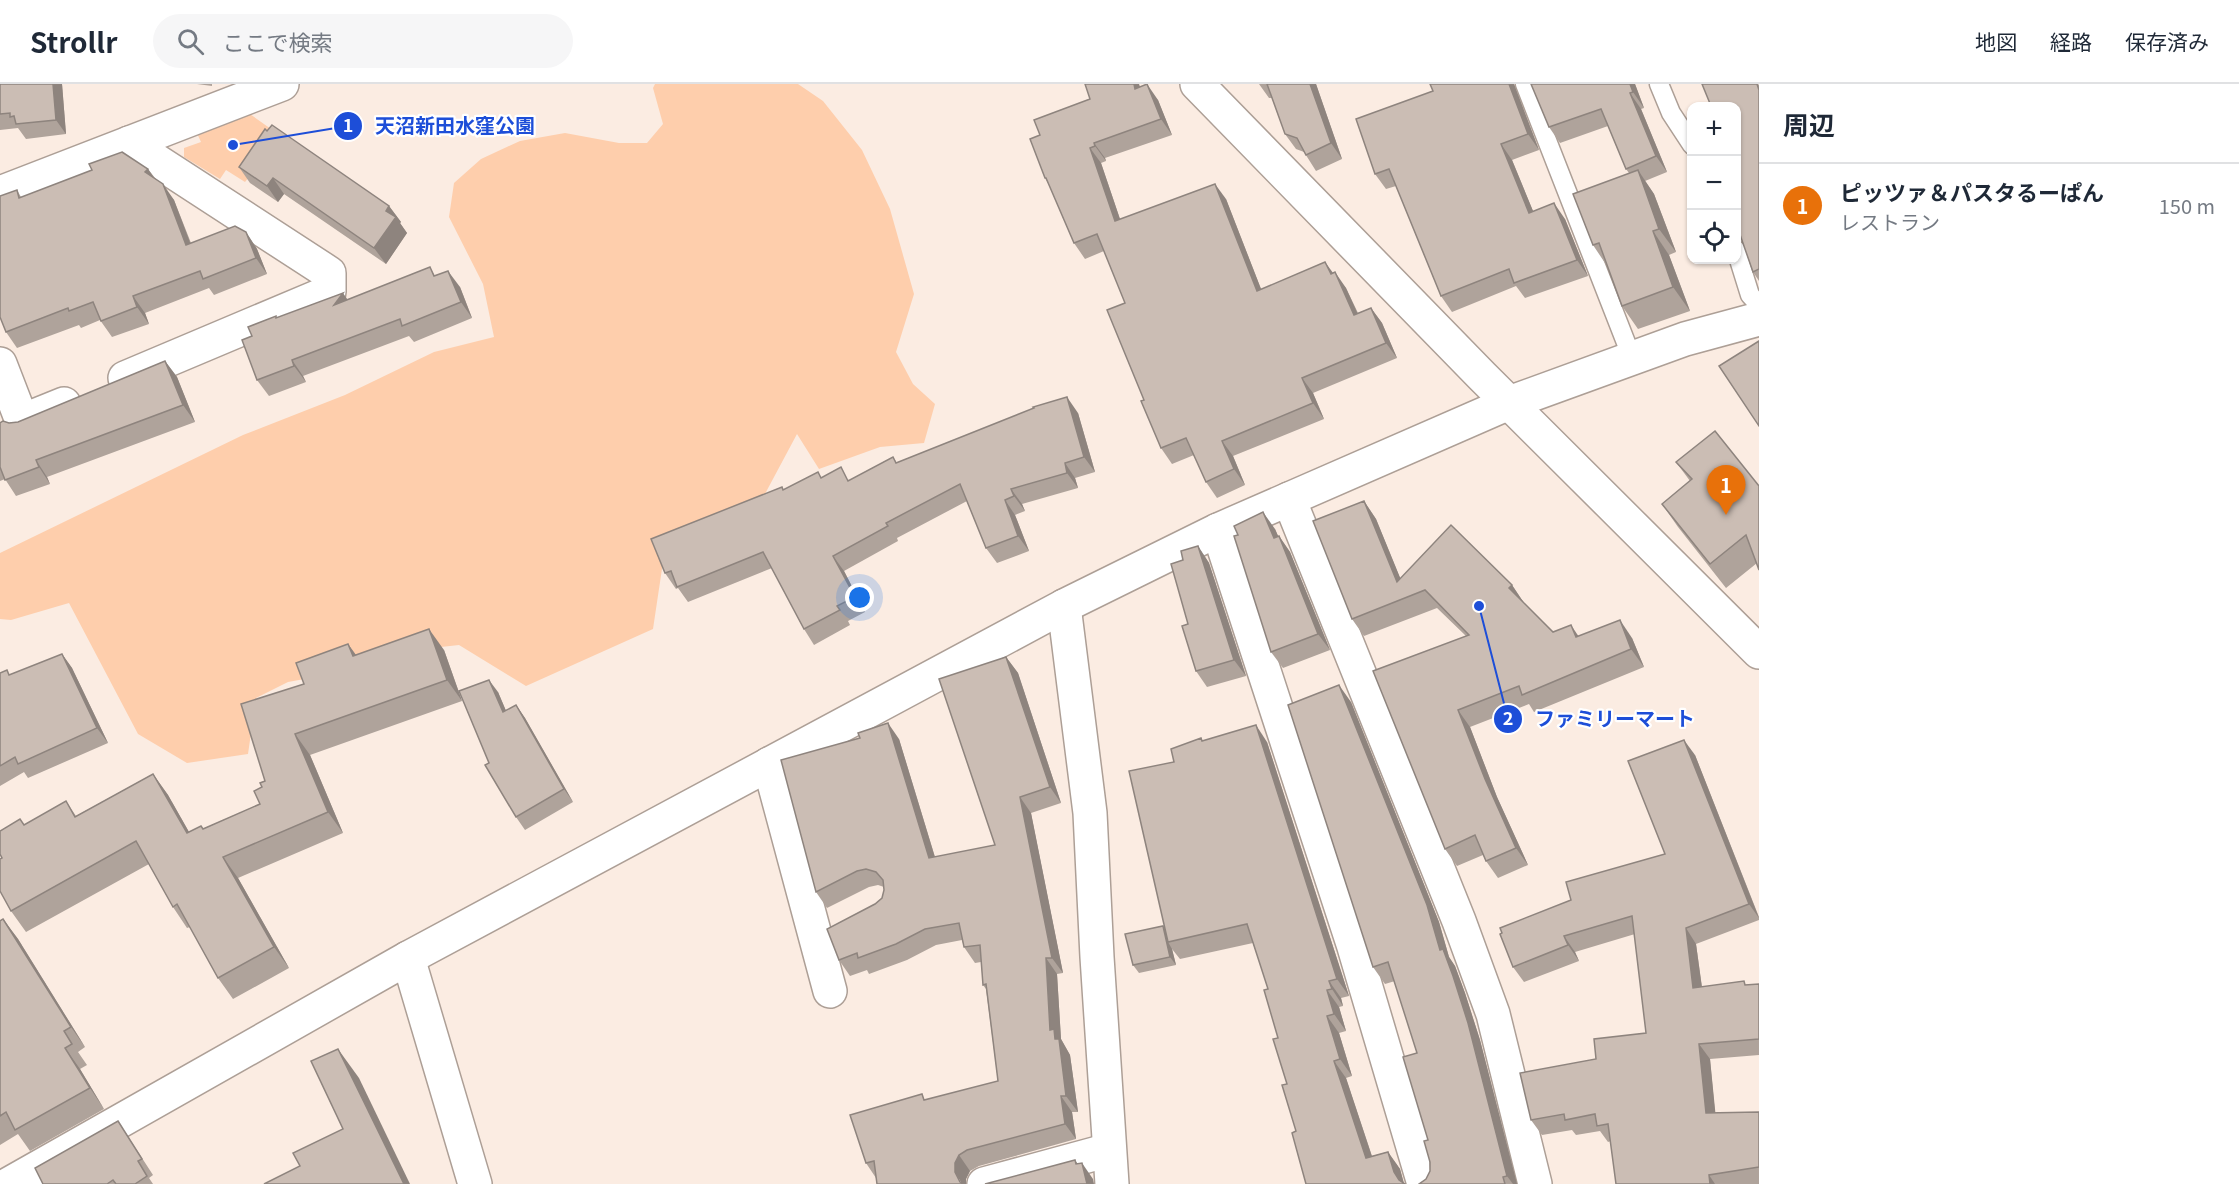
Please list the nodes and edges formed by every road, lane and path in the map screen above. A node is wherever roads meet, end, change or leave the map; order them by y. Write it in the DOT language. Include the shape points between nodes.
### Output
graph roads {
  1 [pos="282,84"];
  2 [pos="1197,84"];
  3 [pos="1525,84"];
  4 [pos="1659,84"];
  5 [pos="1687,137"];
  6 [pos="129,143"];
  7 [pos="0,194"];
  8 [pos="1741,264"];
  9 [pos="1759,305"];
  10 [pos="1759,319"];
  11 [pos="1632,358"];
  12 [pos="0,364"];
  13 [pos="1509,403"];
  14 [pos="1289,499"];
  15 [pos="1218,530"];
  16 [pos="1064,606"];
  17 [pos="1759,652"];
  18 [pos="769,764"];
  19 [pos="846,919"];
  20 [pos="815,935"];
  21 [pos="408,958"];
  22 [pos="830,991"];
  23 [pos="1109,1150"];
  24 [pos="9,1184"];
  25 [pos="475,1184"];
  26 [pos="984,1184"];
  27 [pos="1112,1184"];
  28 [pos="1424,1184"];
  29 [pos="1535,1184"];
  1 -- 6 [label="street"];
  2 -- 13 [label="street"];
  3 -- 11 [label="lane"];
  4 -- 5 [label="lane"];
  6 -- 7 [label="street"];
  6 -- 12 [label="street" via="329,273 329,292 22,421"];
  8 -- 9 [label="lane" via="1750,295"];
  10 -- 11 [label="street"];
  11 -- 13 [label="street"];
  13 -- 14 [label="street"];
  13 -- 17 [label="street"];
  14 -- 15 [label="street"];
  14 -- 29 [label="street" via="1489,1004"];
  15 -- 16 [label="street"];
  15 -- 28 [label="street" via="1354,947"];
  16 -- 18 [label="street"];
  16 -- 23 [label="street" via="1090,813"];
  18 -- 20 [label="street"];
  18 -- 21 [label="street"];
  19 -- 20 [label="street"];
  20 -- 22 [label="street"];
  21 -- 24 [label="street"];
  21 -- 25 [label="street"];
  23 -- 26 [label="street"];
  23 -- 27 [label="street"];
}
